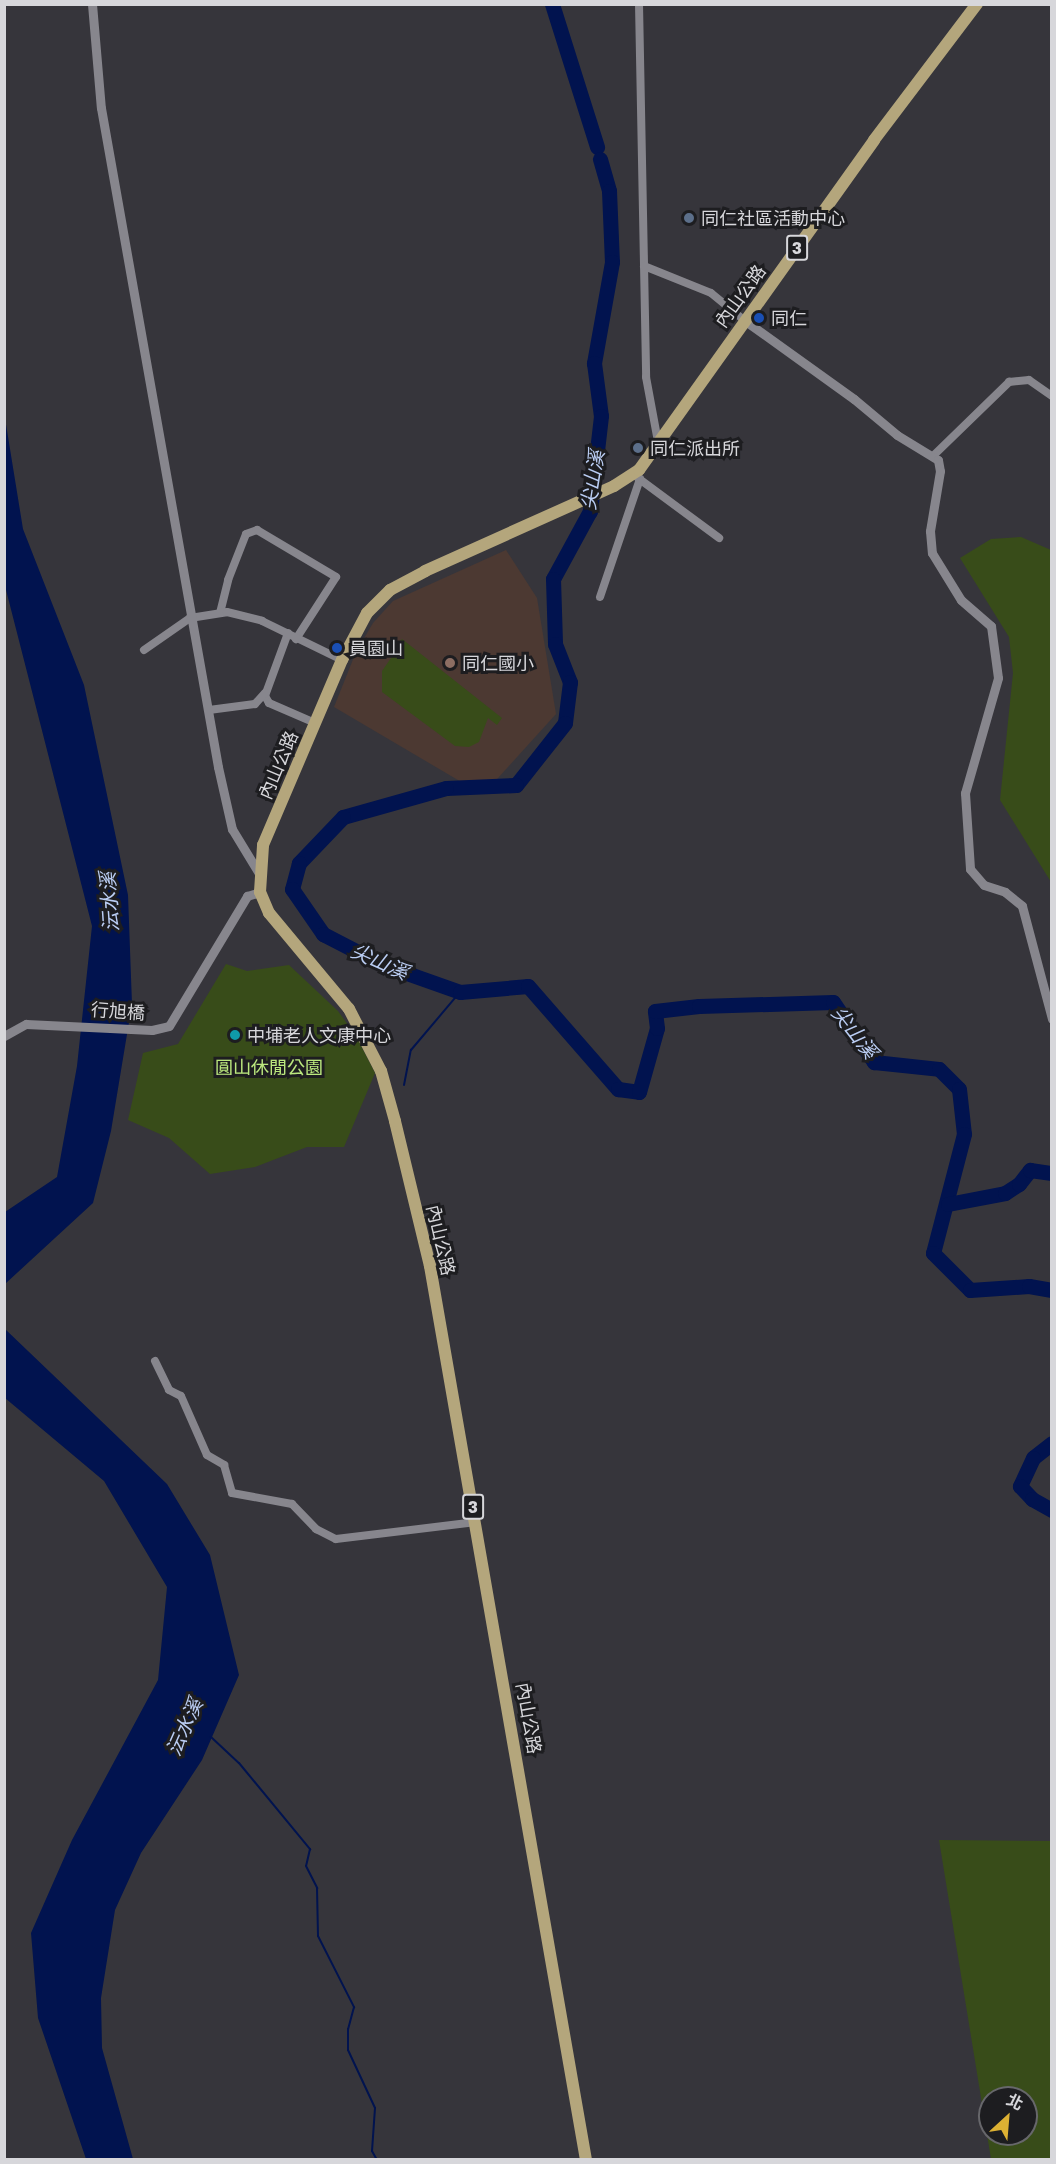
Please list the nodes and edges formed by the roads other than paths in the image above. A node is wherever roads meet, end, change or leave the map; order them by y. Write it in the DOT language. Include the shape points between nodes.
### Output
graph roads {
  1 [pos="92,4"];
  2 [pos="639,4"];
  3 [pos="976,4"];
  4 [pos="644,266"];
  5 [pos="744,320"];
  6 [pos="1052,396"];
  7 [pos="658,442"];
  8 [pos="934,455"];
  9 [pos="637,477"];
  10 [pos="719,538"];
  11 [pos="600,597"];
  12 [pos="220,613"];
  13 [pos="190,618"];
  14 [pos="288,633"];
  15 [pos="296,639"];
  16 [pos="144,650"];
  17 [pos="342,660"];
  18 [pos="265,693"];
  19 [pos="209,710"];
  20 [pos="315,723"];
  21 [pos="261,875"];
  22 [pos="260,892"];
  23 [pos="1052,1019"];
  24 [pos="5,1033"];
  25 [pos="154,1361"];
  26 [pos="476,1522"];
  27 [pos="586,2160"];
  1 -- 13 [label="street" via="101,108"];
  2 -- 4 [label="street"];
  3 -- 5 [label="main road, 內山公路 / 3"];
  4 -- 5 [label="street" via="711,294"];
  4 -- 7 [label="street" via="646,378"];
  5 -- 7 [label="main road, 內山公路 / 3"];
  5 -- 8 [label="street" via="897,435"];
  6 -- 8 [label="street" via="1029,380 1009,382"];
  7 -- 9 [label="main road, 內山公路 / 3"];
  8 -- 23 [label="street" via="940,471 930,531 932,553 961,600 991,626 997,659 998,678 965,793 970,869 976,879 1014,897 1022,906"];
  9 -- 10 [label="street"];
  9 -- 11 [label="street"];
  9 -- 17 [label="main road, 內山公路 / 3" via="390,590 367,614"];
  12 -- 13 [label="street"];
  12 -- 14 [label="street" via="242,614"];
  12 -- 15 [label="street" via="246,534 253,529 336,577"];
  13 -- 16 [label="street"];
  13 -- 19 [label="street"];
  14 -- 15 [label="street"];
  14 -- 18 [label="street"];
  15 -- 17 [label="street"];
  17 -- 20 [label="main road, 內山公路 / 3"];
  18 -- 19 [label="street" via="255,704"];
  18 -- 20 [label="street" via="269,703"];
  19 -- 21 [label="street" via="232,829"];
  20 -- 21 [label="main road, 內山公路 / 3" via="263,845"];
  21 -- 22 [label="main road, 內山公路 / 3"];
  22 -- 24 [label="street, 行旭橋" via="247,896 169,1026 152,1030 26,1024"];
  22 -- 26 [label="main road, 內山公路 / 3" via="269,913 349,1009 381,1071 430,1266"];
  25 -- 26 [label="street" via="169,1390 181,1395 207,1455 224,1465 232,1493 292,1504 316,1529 336,1539"];
  26 -- 27 [label="main road, 內山公路 / 3"];
}
